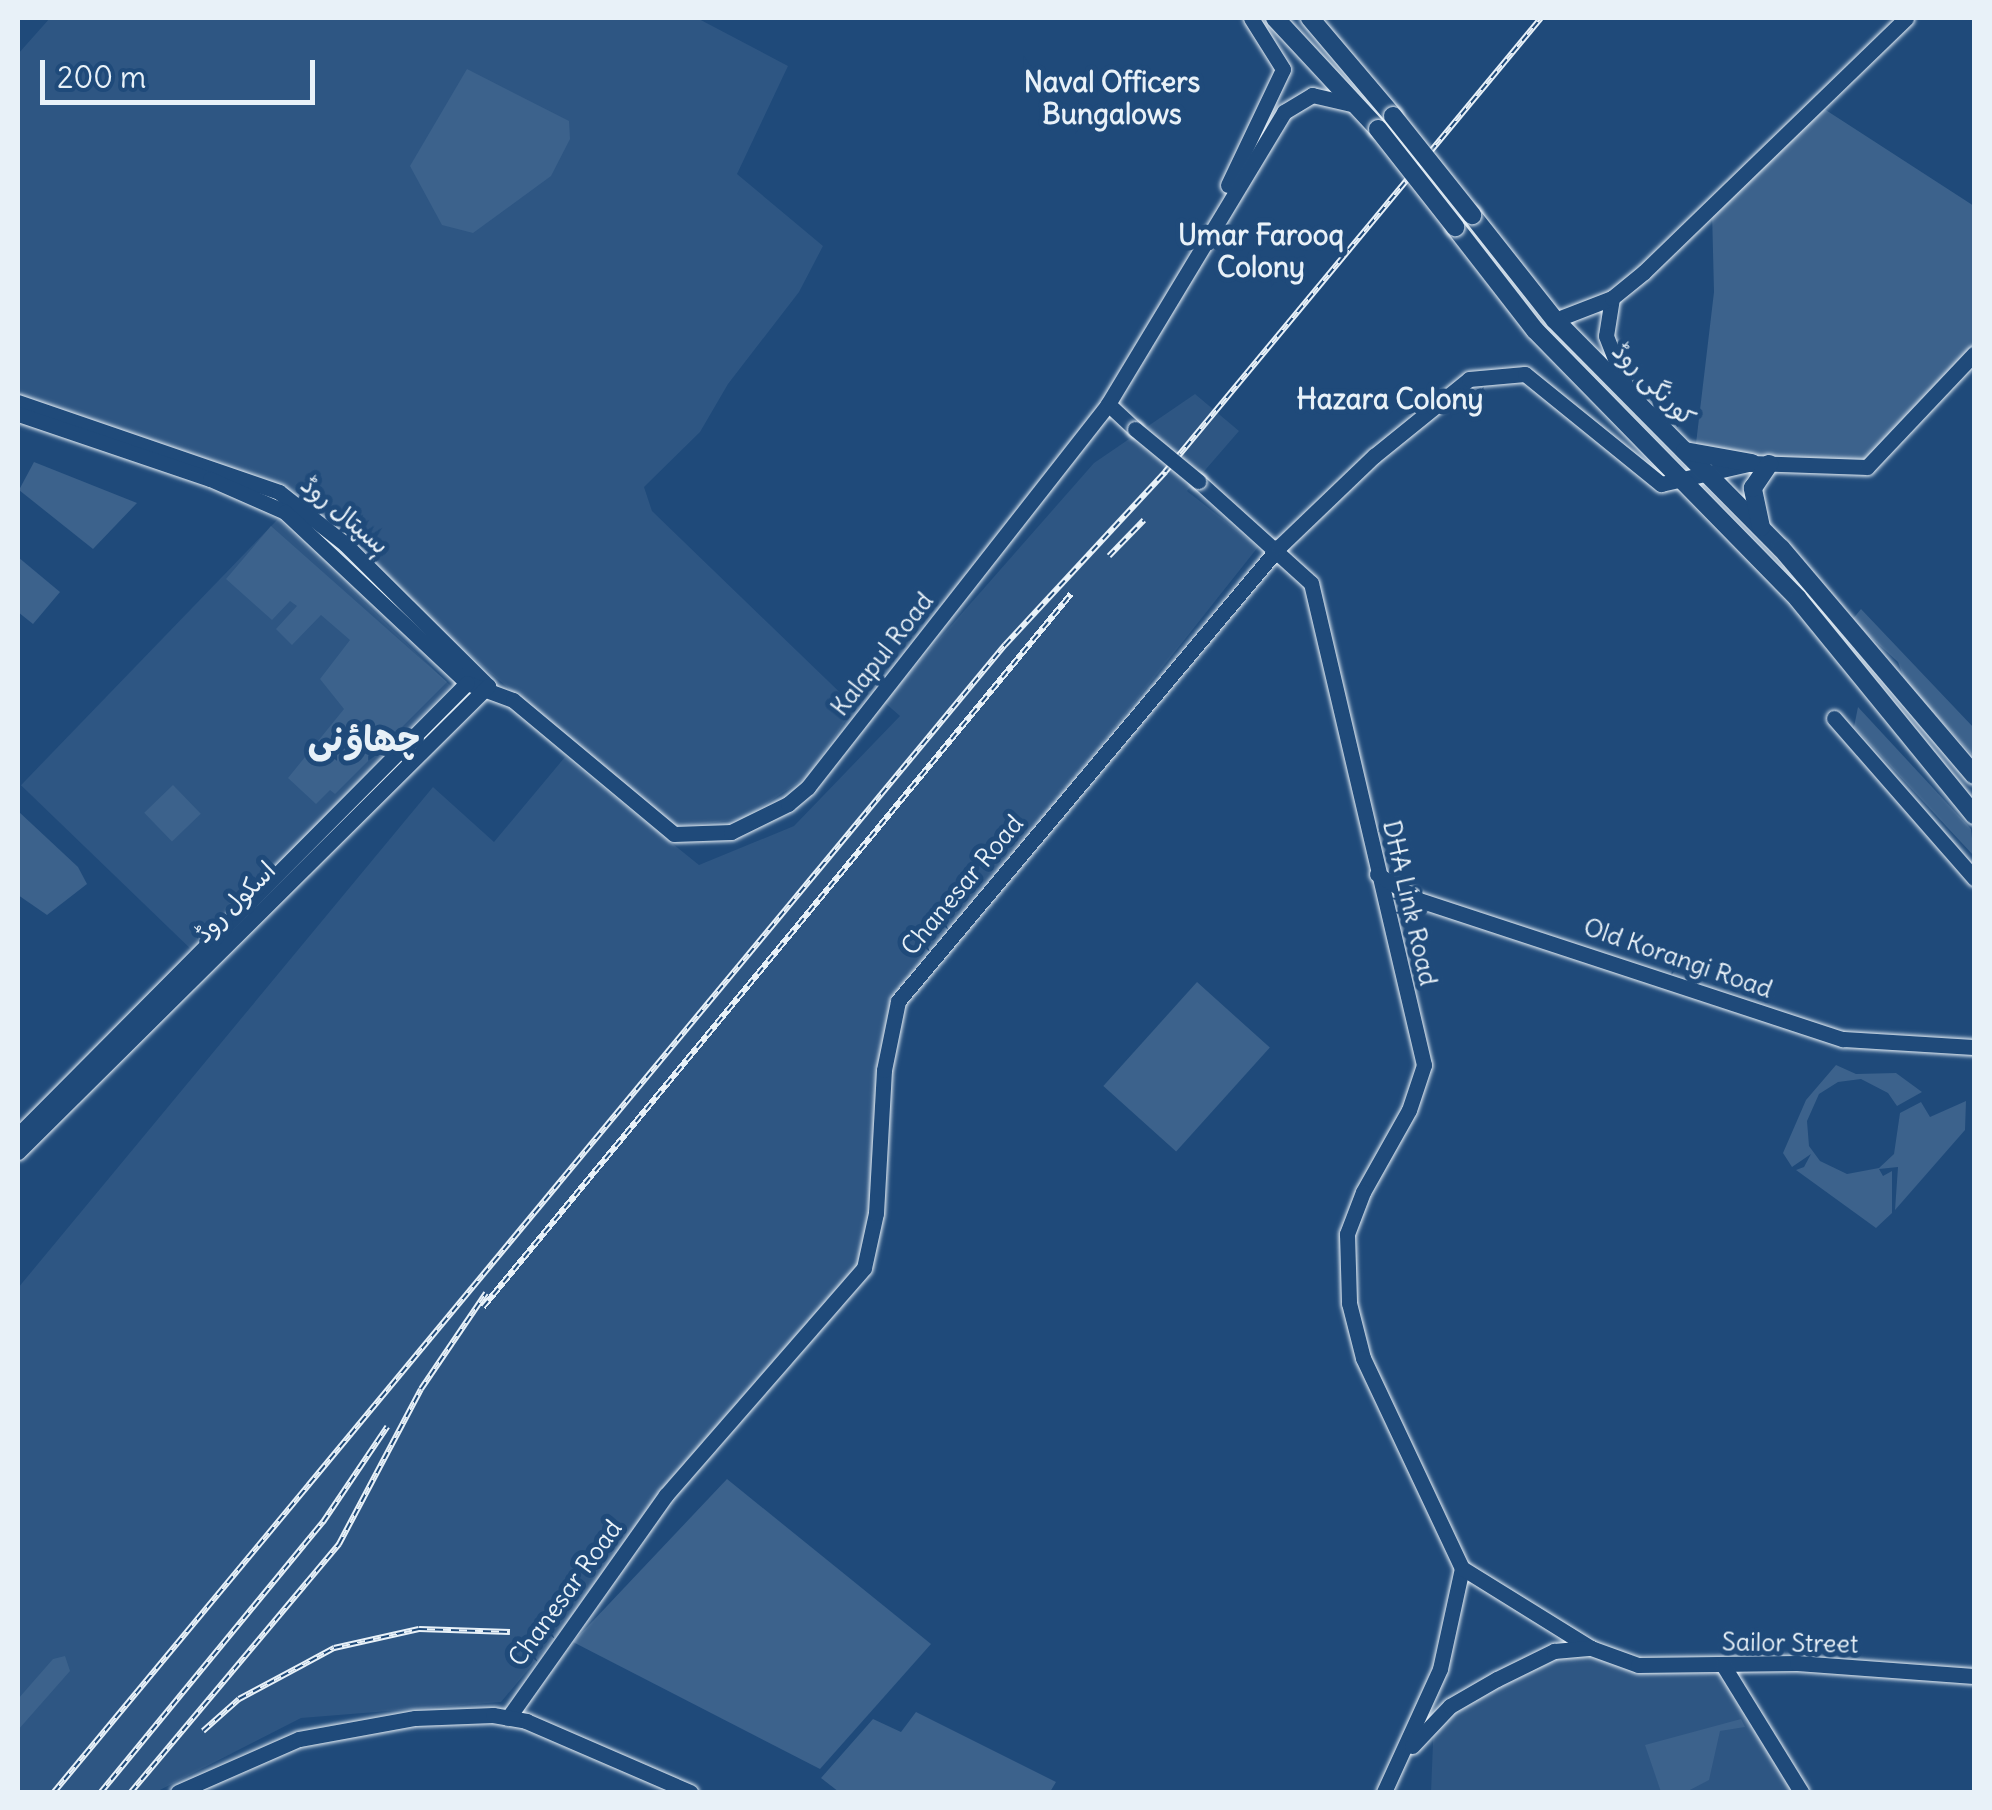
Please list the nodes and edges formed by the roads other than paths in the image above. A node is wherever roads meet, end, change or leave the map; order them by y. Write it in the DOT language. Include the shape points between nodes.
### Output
graph roads {
  1 [pos="1251,18"];
  2 [pos="1275,18"];
  3 [pos="1310,18"];
  4 [pos="1906,18"];
  5 [pos="1360,110"];
  6 [pos="1219,212"];
  7 [pos="1612,298"];
  8 [pos="1554,320"];
  9 [pos="1974,354"];
  10 [pos="1630,396"];
  11 [pos="18,402"];
  12 [pos="1108,404"];
  13 [pos="18,414"];
  14 [pos="1685,451"];
  15 [pos="1761,464"];
  16 [pos="1708,472"];
  17 [pos="1686,480"];
  18 [pos="1762,530"];
  19 [pos="1278,547"];
  20 [pos="467,683"];
  21 [pos="488,686"];
  22 [pos="1834,718"];
  23 [pos="1974,776"];
  24 [pos="1974,814"];
  25 [pos="1377,874"];
  26 [pos="1974,878"];
  27 [pos="211,951"];
  28 [pos="1974,1047"];
  29 [pos="108,1055"];
  30 [pos="18,1136"];
  31 [pos="18,1152"];
  32 [pos="1462,1568"];
  33 [pos="1598,1651"];
  34 [pos="1723,1665"];
  35 [pos="1974,1676"];
  36 [pos="508,1718"];
  37 [pos="1404,1756"];
  38 [pos="178,1792"];
  39 [pos="690,1792"];
  40 [pos="1384,1792"];
  41 [pos="1801,1792"];
  1 -- 6 [label="street" via="1283,69"];
  2 -- 5 [label="main road, کورنگی روڈ"];
  3 -- 8 [label="main road, کورنگی روڈ, bridge"];
  4 -- 7 [label="street" via="1718,205"];
  5 -- 6 [label="street" via="1324,94 1288,108"];
  5 -- 17 [label="main road, کورنگی روڈ, bridge" via="1536,330"];
  6 -- 12 [label="street, Kalapul Road" via="1166,314"];
  7 -- 8 [label="street"];
  7 -- 10 [label="street" via="1606,336"];
  8 -- 10 [label="main road, کورنگی روڈ"];
  9 -- 15 [label="street" via="1867,468"];
  10 -- 14 [label="main road, کورنگی روڈ"];
  11 -- 21 [label="street, ہسپتال روڈ" via="279,492 345,544"];
  12 -- 19 [label="street, DHA Link Road, bridge"];
  12 -- 21 [label="street, Kalapul Road" via="808,788 751,826 714,836 674,834 534,716"];
  13 -- 20 [label="street, ہسپتال روڈ" via="210,479 285,512"];
  14 -- 15 [label="main road"];
  14 -- 16 [label="main road, کورنگی روڈ"];
  15 -- 16 [label="street"];
  15 -- 18 [label="main road" via="1753,488"];
  16 -- 17 [label="street"];
  16 -- 18 [label="main road, کورنگی روڈ"];
  17 -- 19 [label="street, Chanesar Road" via="1664,485 1645,475 1524,374 1495,374 1469,379 1422,415"];
  17 -- 24 [label="main road, کورنگی روڈ" via="1798,599"];
  18 -- 23 [label="main road, کورنگی روڈ"];
  19 -- 25 [label="street, DHA Link Road" via="1310,582"];
  19 -- 36 [label="street, Chanesar Road" via="898,1001 884,1070 876,1213 864,1268 666,1495"];
  20 -- 21 [label="street, Kalapul Road"];
  20 -- 27 [label="street, اسکول روڈ"];
  21 -- 27 [label="street, اسکول روڈ"];
  22 -- 26 [label="street"];
  25 -- 28 [label="street, Old Korangi Road" via="1418,900 1844,1039"];
  25 -- 32 [label="street, DHA Link Road" via="1424,1065 1409,1110 1347,1234 1349,1303 1363,1358"];
  27 -- 29 [label="street, اسکول روڈ"];
  29 -- 30 [label="street, اسکول روڈ"];
  29 -- 31 [label="street, اسکول روڈ"];
  32 -- 33 [label="street"];
  32 -- 37 [label="street" via="1446,1651"];
  33 -- 34 [label="street, Sailor Street" via="1638,1665"];
  33 -- 37 [label="street, Sailor Street" via="1554,1651 1450,1706"];
  34 -- 35 [label="street, Sailor Street" via="1797,1663"];
  34 -- 41 [label="street"];
  36 -- 38 [label="street" via="415,1718 299,1739"];
  36 -- 39 [label="street"];
  37 -- 40 [label="street"];
}
